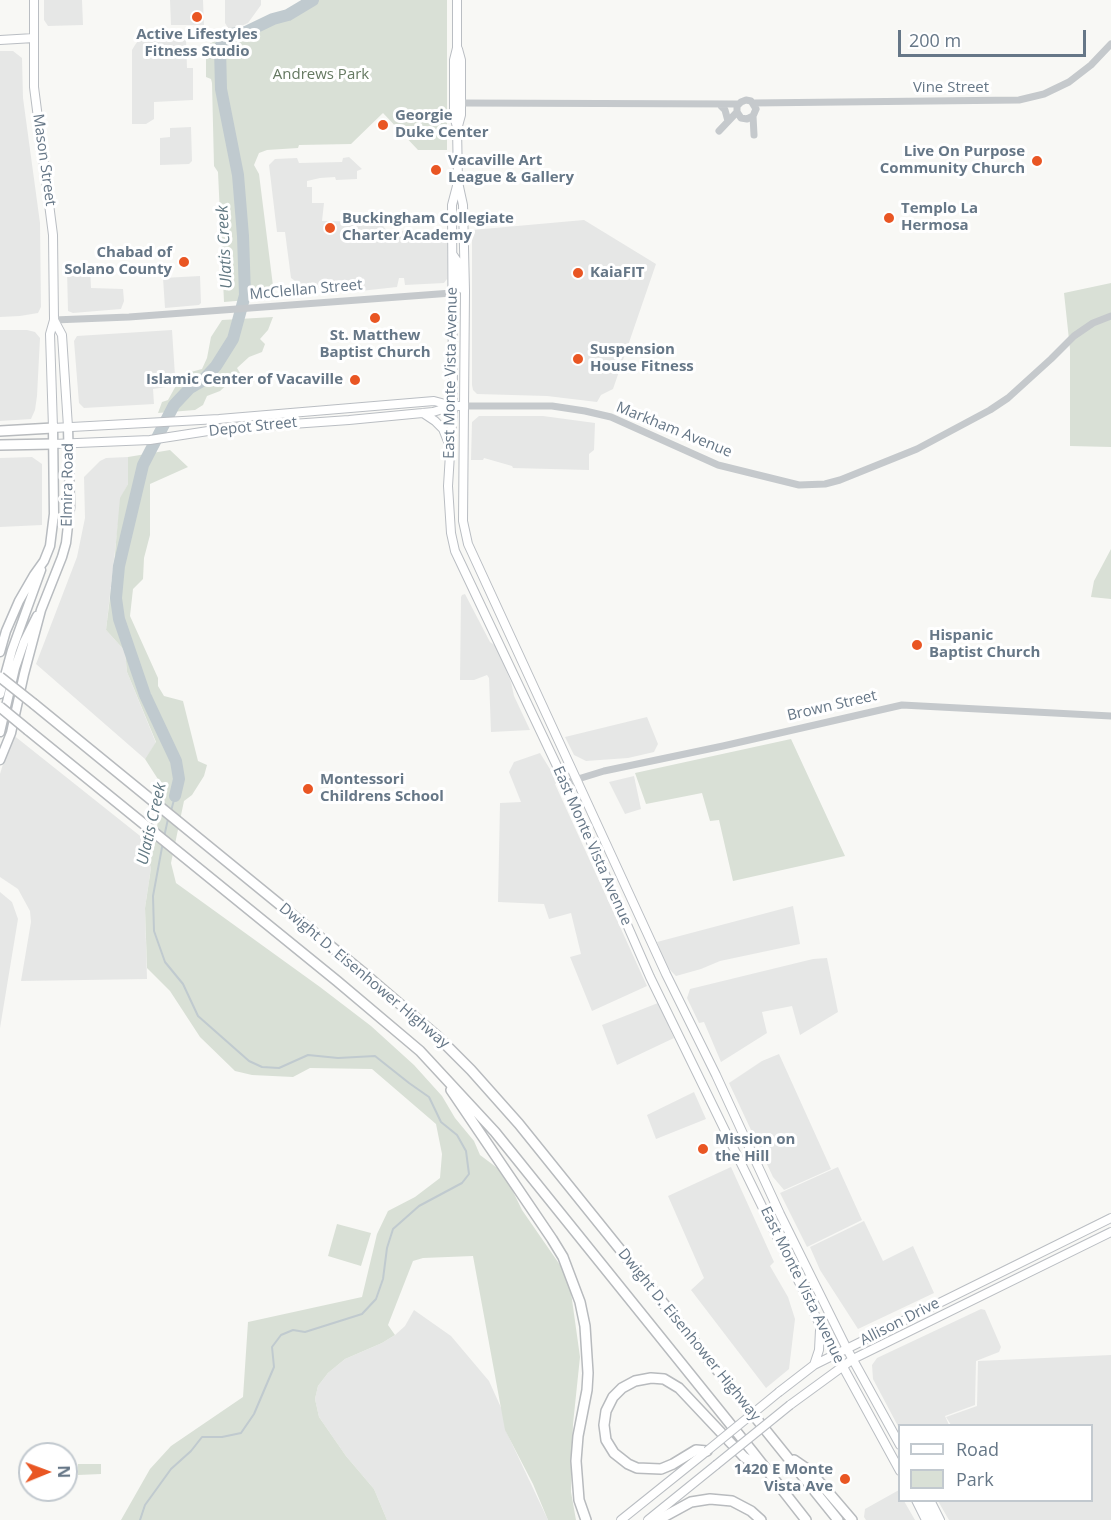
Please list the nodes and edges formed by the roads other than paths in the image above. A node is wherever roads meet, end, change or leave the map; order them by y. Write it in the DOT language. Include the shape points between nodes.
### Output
graph roads {
  1 [pos="34,0"];
  2 [pos="457,0"];
  3 [pos="34,38"];
  4 [pos="0,40"];
  5 [pos="1111,44"];
  6 [pos="458,48"];
  7 [pos="713,102"];
  8 [pos="461,103"];
  9 [pos="721,106"];
  10 [pos="745,112"];
  11 [pos="728,121"];
  12 [pos="458,127"];
  13 [pos="458,182"];
  14 [pos="452,205"];
  15 [pos="463,238"];
  16 [pos="452,254"];
  17 [pos="465,291"];
  18 [pos="452,293"];
  19 [pos="1111,316"];
  20 [pos="54,320"];
  21 [pos="453,406"];
  22 [pos="464,406"];
  23 [pos="422,412"];
  24 [pos="68,427"];
  25 [pos="53,428"];
  26 [pos="0,431"];
  27 [pos="54,444"];
  28 [pos="68,444"];
  29 [pos="0,445"];
  30 [pos="450,447"];
  31 [pos="44,561"];
  32 [pos="41,610"];
  33 [pos="0,652"];
  34 [pos="0,677"];
  35 [pos="0,694"];
  36 [pos="0,707"];
  37 [pos="1111,716"];
  38 [pos="0,732"];
  39 [pos="0,760"];
  40 [pos="577,779"];
  41 [pos="564,783"];
  42 [pos="438,1070"];
  43 [pos="1111,1218"];
  44 [pos="1111,1232"];
  45 [pos="819,1323"];
  46 [pos="847,1349"];
  47 [pos="835,1354"];
  48 [pos="853,1359"];
  49 [pos="814,1365"];
  50 [pos="842,1368"];
  51 [pos="898,1441"];
  52 [pos="707,1451"];
  53 [pos="785,1454"];
  54 [pos="897,1462"];
  55 [pos="767,1472"];
  56 [pos="917,1502"];
  57 [pos="924,1502"];
  58 [pos="931,1502"];
  59 [pos="586,1520"];
  60 [pos="621,1520"];
  61 [pos="648,1520"];
  62 [pos="658,1520"];
  63 [pos="761,1520"];
  64 [pos="806,1520"];
  65 [pos="838,1520"];
  66 [pos="852,1520"];
  67 [pos="926,1520"];
  68 [pos="934,1520"];
  69 [pos="940,1520"];
  1 -- 3 [label="main road, Mason Street"];
  2 -- 6 [label="main road, East Monte Vista Avenue"];
  3 -- 4 [label="main road"];
  3 -- 20 [label="main road, Mason Street" via="34,87 53,235"];
  5 -- 10 [label="street, Vine Street" via="1069,82 1019,100 774,103"];
  6 -- 8 [label="main road, East Monte Vista Avenue"];
  6 -- 12 [label="main road, East Monte Vista Avenue" via="454,60 454,116"];
  7 -- 8 [label="street, Vine Street"];
  7 -- 9 [label="street, Vine Street"];
  7 -- 10 [label="street, Vine Street"];
  8 -- 12 [label="main road, East Monte Vista Avenue"];
  9 -- 10 [label="street, Vine Street"];
  9 -- 11 [label="street"];
  10 -- 11 [label="street"];
  10 -- 11 [label="street" via="719,130"];
  12 -- 13 [label="main road, East Monte Vista Avenue"];
  13 -- 14 [label="main road, East Monte Vista Avenue"];
  13 -- 15 [label="main road, East Monte Vista Avenue"];
  14 -- 15 [label="main road" via="458,209"];
  14 -- 16 [label="main road, East Monte Vista Avenue"];
  15 -- 17 [label="main road, East Monte Vista Avenue"];
  16 -- 17 [label="main road" via="459,264 459,287"];
  16 -- 18 [label="main road, East Monte Vista Avenue"];
  17 -- 22 [label="main road, East Monte Vista Avenue"];
  18 -- 20 [label="street, McClellan Street"];
  18 -- 21 [label="main road, East Monte Vista Avenue"];
  19 -- 22 [label="street, Markham Avenue" via="1082,329 990,410 917,449 825,484 799,485 718,465 611,417 552,406"];
  20 -- 24 [label="main road, Mason Street" via="62,335"];
  20 -- 25 [label="main road, Mason Street" via="50,334"];
  21 -- 22 [label="main road, Depot Street"];
  21 -- 23 [label="main road, Depot Street"];
  21 -- 24 [label="main road, Depot Street" via="434,401"];
  21 -- 30 [label="main road, East Monte Vista Avenue"];
  22 -- 40 [label="main road, East Monte Vista Avenue" via="463,521 468,544"];
  23 -- 28 [label="main road, Depot Street" via="221,429 173,438"];
  23 -- 30 [label="main road" via="443,429"];
  24 -- 25 [label="main road, Depot Street"];
  24 -- 28 [label="main road, Elmira Road"];
  25 -- 26 [label="highway"];
  25 -- 27 [label="main road, Elmira Road"];
  27 -- 28 [label="main road, Depot Street"];
  27 -- 29 [label="highway"];
  27 -- 31 [label="main road, Elmira Road" via="54,519"];
  28 -- 32 [label="main road, Elmira Road" via="69,525 62,557"];
  30 -- 41 [label="main road, East Monte Vista Avenue" via="448,486 455,551"];
  31 -- 33 [label="main road, Elmira Road" via="19,601"];
  31 -- 35 [label="main road, Elmira Road"];
  32 -- 38 [label="main road, Elmira Road" via="15,668"];
  32 -- 39 [label="main road, Elmira Road" via="11,733"];
  34 -- 53 [label="highway, Dwight D. Eisenhower Highway, bridge" via="404,1007 471,1070"];
  36 -- 42 [label="highway, Dwight D. Eisenhower Highway, bridge" via="379,1015"];
  37 -- 40 [label="street, Brown Street" via="902,705"];
  40 -- 41 [label="street, Brown Street"];
  40 -- 46 [label="main road, East Monte Vista Avenue" via="666,974"];
  41 -- 45 [label="main road, East Monte Vista Avenue" via="650,977"];
  42 -- 55 [label="highway, Dwight D. Eisenhower Highway" via="510,1151"];
  42 -- 59 [label="highway" via="552,1239 580,1302 588,1373 576,1461 579,1500"];
  43 -- 46 [label="main road, Allison Drive"];
  44 -- 48 [label="main road, Allison Drive"];
  45 -- 47 [label="main road, East Monte Vista Avenue"];
  45 -- 49 [label="main road" via="821,1340"];
  46 -- 47 [label="main road, Allison Drive"];
  46 -- 48 [label="main road, East Monte Vista Avenue"];
  47 -- 49 [label="main road, Allison Drive"];
  47 -- 50 [label="main road, East Monte Vista Avenue"];
  48 -- 50 [label="main road, Allison Drive"];
  48 -- 51 [label="main road, East Monte Vista Avenue"];
  49 -- 52 [label="main road, Allison Drive, bridge"];
  50 -- 54 [label="main road, East Monte Vista Avenue"];
  50 -- 61 [label="main road, Allison Drive, bridge"];
  52 -- 55 [label="highway" via="696,1450 661,1469 637,1468 614,1454 606,1440 606,1411 622,1388 635,1381 664,1379 701,1409 744,1457"];
  52 -- 60 [label="main road, Allison Drive"];
  53 -- 65 [label="highway, Dwight D. Eisenhower Highway"];
  53 -- 66 [label="highway" via="810,1471"];
  55 -- 64 [label="highway, Dwight D. Eisenhower Highway"];
  56 -- 67 [label="main road"];
  57 -- 68 [label="main road"];
  58 -- 69 [label="main road"];
  62 -- 63 [label="highway" via="690,1502 710,1499 732,1501"];
}
